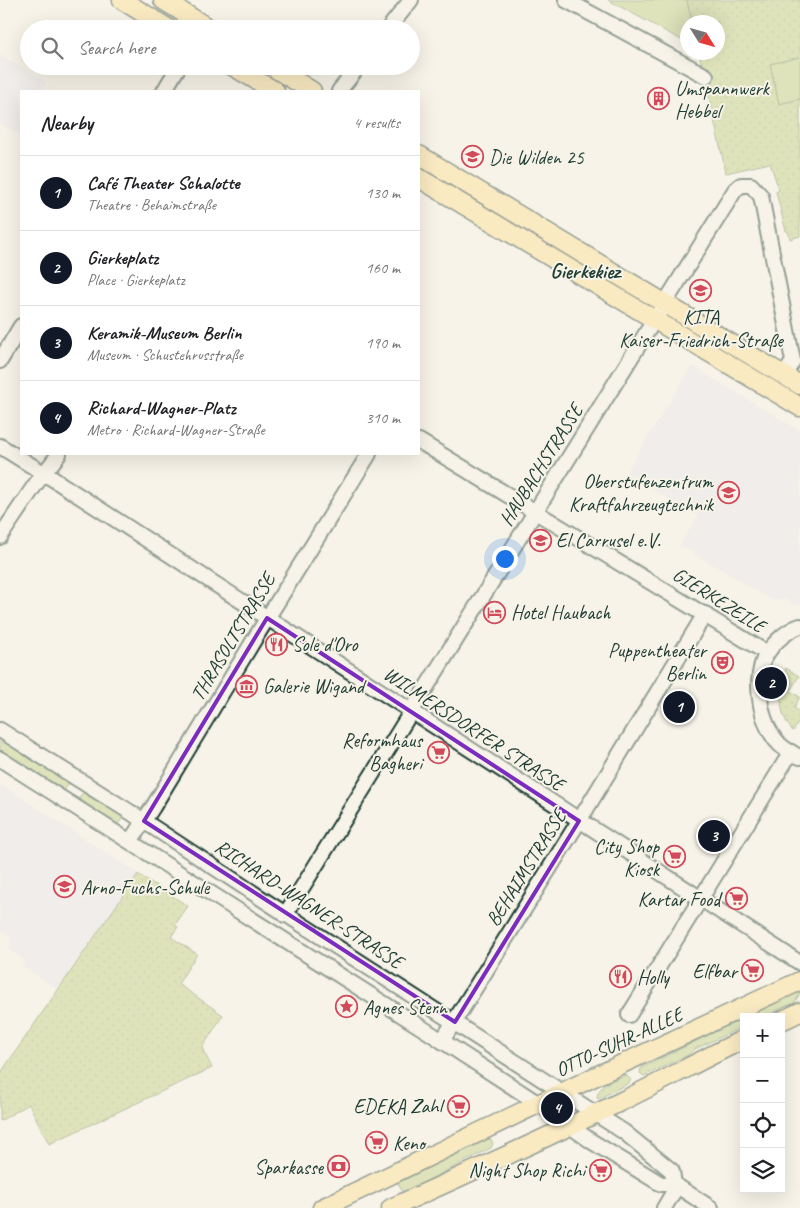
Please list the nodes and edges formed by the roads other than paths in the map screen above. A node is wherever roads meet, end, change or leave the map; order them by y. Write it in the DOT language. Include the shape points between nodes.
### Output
graph roads {
  1 [pos="122,0"];
  2 [pos="163,0"];
  3 [pos="410,0"];
  4 [pos="566,0"];
  5 [pos="154,20"];
  6 [pos="195,20"];
  7 [pos="395,20"];
  8 [pos="174,75"];
  9 [pos="247,75"];
  10 [pos="286,75"];
  11 [pos="351,75"];
  12 [pos="706,76"];
  13 [pos="165,90"];
  14 [pos="273,90"];
  15 [pos="310,90"];
  16 [pos="340,90"];
  17 [pos="420,156"];
  18 [pos="420,179"];
  19 [pos="664,302"];
  20 [pos="654,319"];
  21 [pos="20,328"];
  22 [pos="0,361"];
  23 [pos="784,376"];
  24 [pos="800,385"];
  25 [pos="800,407"];
  26 [pos="420,442"];
  27 [pos="0,446"];
  28 [pos="58,455"];
  29 [pos="368,455"];
  30 [pos="43,473"];
  31 [pos="536,512"];
  32 [pos="0,537"];
  33 [pos="705,614"];
  34 [pos="267,618"];
  35 [pos="800,626"];
  36 [pos="767,653"];
  37 [pos="410,712"];
  38 [pos="0,730"];
  39 [pos="795,755"];
  40 [pos="0,759"];
  41 [pos="144,821"];
  42 [pos="579,821"];
  43 [pos="131,840"];
  44 [pos="702,900"];
  45 [pos="286,914"];
  46 [pos="800,963"];
  47 [pos="800,980"];
  48 [pos="800,1012"];
  49 [pos="629,1015"];
  50 [pos="785,1019"];
  51 [pos="455,1022"];
  52 [pos="442,1041"];
  53 [pos="740,1041"];
  54 [pos="563,1092"];
  55 [pos="538,1104"];
  56 [pos="596,1114"];
  57 [pos="571,1126"];
  58 [pos="676,1185"];
  59 [pos="322,1208"];
  60 [pos="391,1208"];
  61 [pos="664,1208"];
  62 [pos="711,1208"];
  1 -- 5 [label="main road"];
  2 -- 6 [label="main road"];
  3 -- 7 [label="street"];
  4 -- 12 [label="street"];
  8 -- 13 [label="street"];
  9 -- 14 [label="main road"];
  10 -- 15 [label="main road"];
  11 -- 16 [label="street"];
  17 -- 19 [label="main road"];
  18 -- 20 [label="main road"];
  19 -- 20 [label="street, HAUBACHSTRASSE"];
  19 -- 23 [label="main road"];
  19 -- 23 [label="street, HAUBACHSTRASSE" via="735,190 740,186 751,186 761,196 793,362"];
  20 -- 25 [label="main road"];
  20 -- 31 [label="street, HAUBACHSTRASSE"];
  21 -- 22 [label="street"];
  23 -- 24 [label="main road"];
  26 -- 31 [label="street, GIERKEZEILE"];
  27 -- 30 [label="street, WILMERSDORFER STRASSE"];
  28 -- 30 [label="street"];
  29 -- 34 [label="street, THRASOLTSTRASSE"];
  30 -- 32 [label="street"];
  30 -- 34 [label="street, WILMERSDORFER STRASSE"];
  31 -- 33 [label="street, GIERKEZEILE"];
  31 -- 37 [label="street, HAUBACHSTRASSE"];
  33 -- 36 [label="street, GIERKEZEILE"];
  33 -- 42 [label="street, BEHAIMSTRASSE"];
  34 -- 37 [label="street, WILMERSDORFER STRASSE"];
  34 -- 41 [label="street, THRASOLTSTRASSE"];
  35 -- 36 [label="street" via="780,638"];
  36 -- 39 [label="street" via="759,684 766,721 780,744"];
  37 -- 42 [label="street, WILMERSDORFER STRASSE"];
  37 -- 45 [label="street, HAUBACHSTRASSE"];
  38 -- 41 [label="street, RICHARD-WAGNER-STRASSE"];
  39 -- 44 [label="street"];
  40 -- 43 [label="street"];
  41 -- 43 [label="street, THRASOLTSTRASSE"];
  41 -- 45 [label="street, RICHARD-WAGNER-STRASSE"];
  42 -- 44 [label="street, WILMERSDORFER STRASSE"];
  42 -- 51 [label="street, BEHAIMSTRASSE"];
  43 -- 52 [label="street"];
  44 -- 46 [label="street, WILMERSDORFER STRASSE"];
  44 -- 49 [label="street"];
  45 -- 51 [label="street, RICHARD-WAGNER-STRASSE"];
  47 -- 54 [label="main road, OTTO-SUHR-ALLEE"];
  48 -- 50 [label="main road"];
  51 -- 52 [label="street, BEHAIMSTRASSE"];
  51 -- 54 [label="street, RICHARD-WAGNER-STRASSE"];
  52 -- 55 [label="street"];
  53 -- 56 [label="main road"];
  54 -- 55 [label="main road, OTTO-SUHR-ALLEE"];
  54 -- 56 [label="street, RICHARD-WAGNER-STRASSE"];
  55 -- 57 [label="street"];
  55 -- 59 [label="main road, OTTO-SUHR-ALLEE"];
  56 -- 57 [label="main road"];
  56 -- 58 [label="street, RICHARD-WAGNER-STRASSE" via="672,1171"];
  57 -- 58 [label="street" via="661,1184"];
  57 -- 60 [label="main road"];
  58 -- 61 [label="street"];
  58 -- 62 [label="street"];
}
